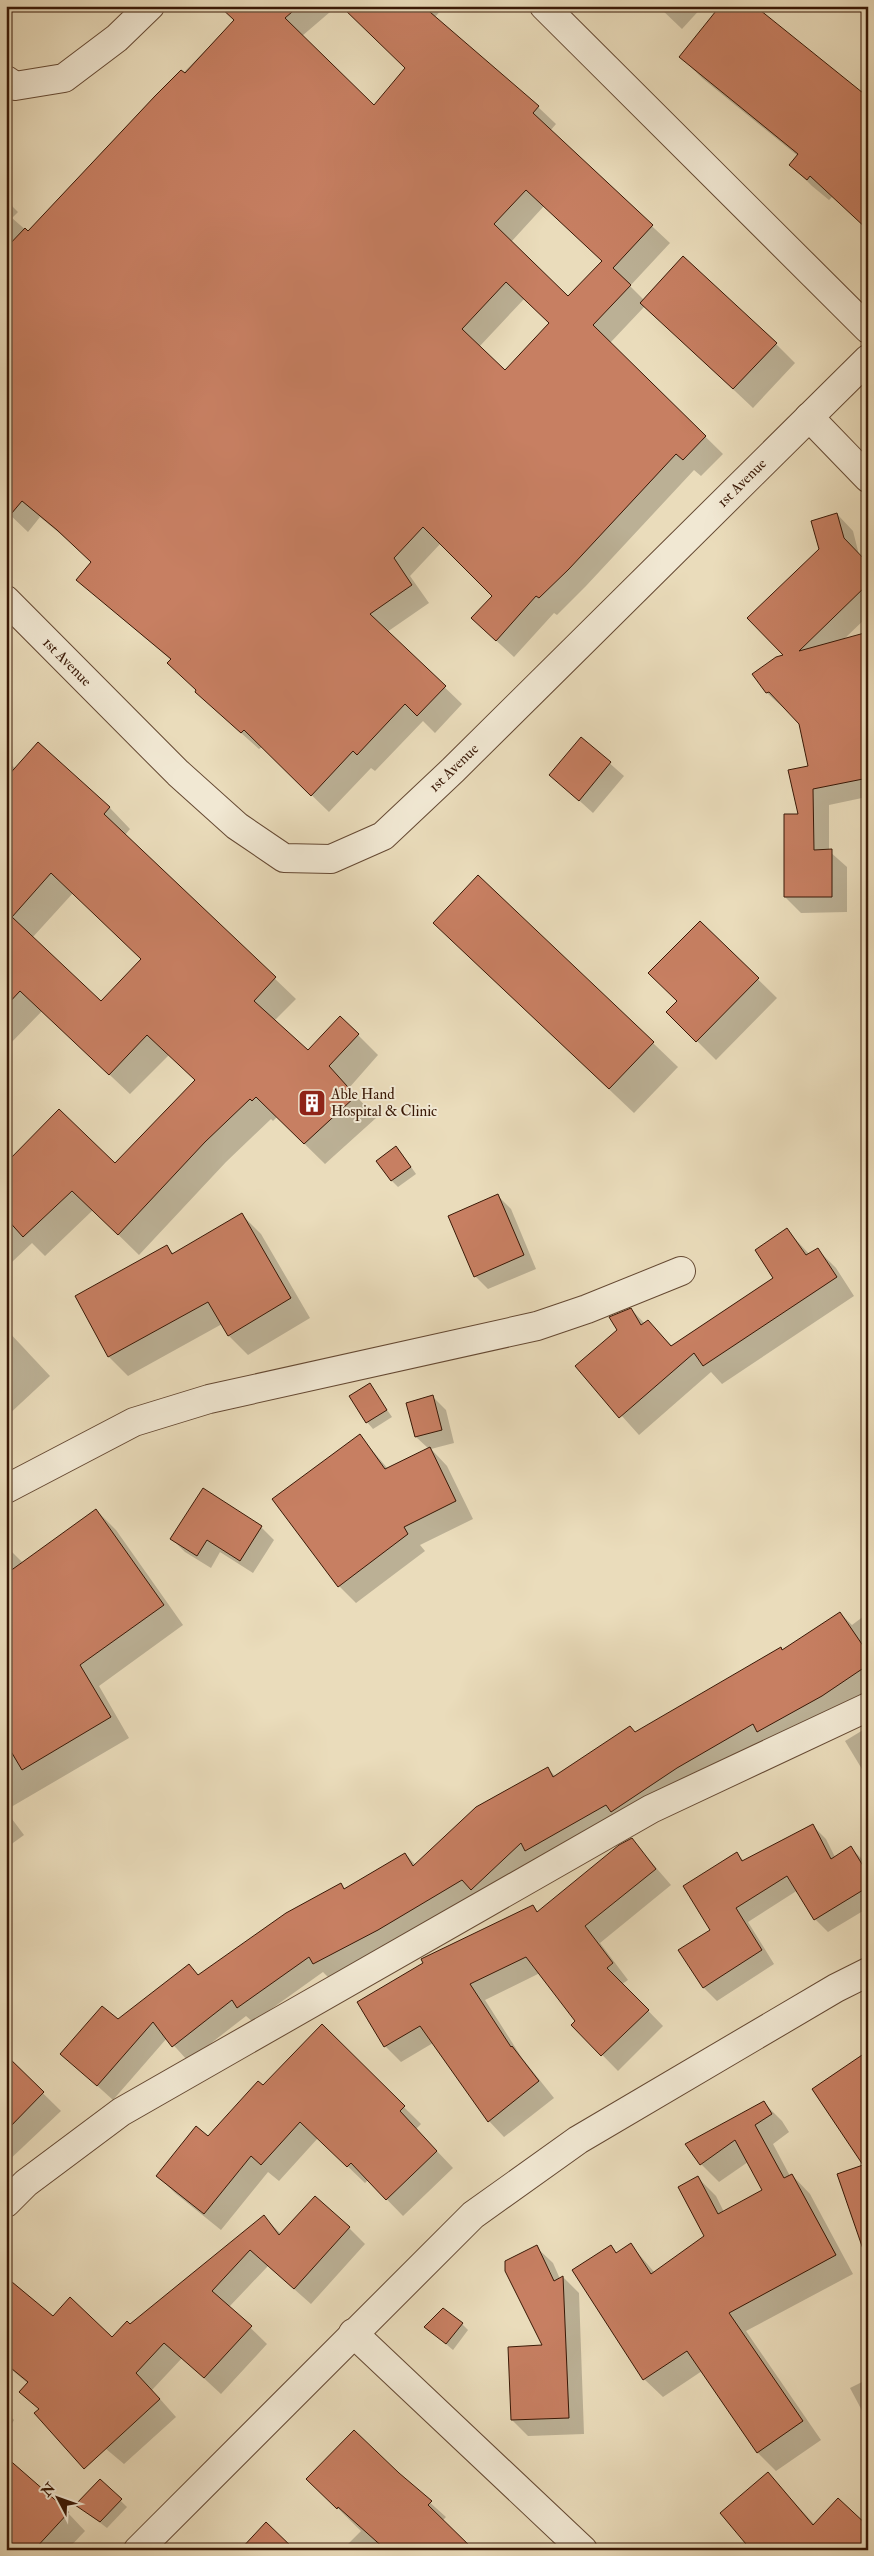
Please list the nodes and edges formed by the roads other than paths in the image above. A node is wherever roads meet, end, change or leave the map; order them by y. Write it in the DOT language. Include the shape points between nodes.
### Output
graph roads {
  1 [pos="150,6"];
  2 [pos="544,6"];
  3 [pos="6,80"];
  4 [pos="868,329"];
  5 [pos="868,359"];
  6 [pos="809,417"];
  7 [pos="868,478"];
  8 [pos="6,600"];
  9 [pos="681,1271"];
  10 [pos="6,1489"];
  11 [pos="868,1707"];
  12 [pos="868,1972"];
  13 [pos="6,2203"];
  14 [pos="353,2333"];
  15 [pos="138,2550"];
  16 [pos="583,2550"];
  1 -- 3 [label="street" via="117,38 64,78 15,86"];
  2 -- 4 [label="street"];
  5 -- 6 [label="street, 1st Avenue"];
  6 -- 7 [label="street"];
  6 -- 8 [label="street, 1st Avenue" via="383,836 331,859 284,858 237,826 178,773"];
  9 -- 10 [label="street" via="537,1326 208,1399 134,1422"];
  11 -- 13 [label="street" via="651,1809 121,2112 26,2183"];
  12 -- 14 [label="street" via="578,2140 473,2215"];
  14 -- 15 [label="street"];
  14 -- 16 [label="street"];
}
